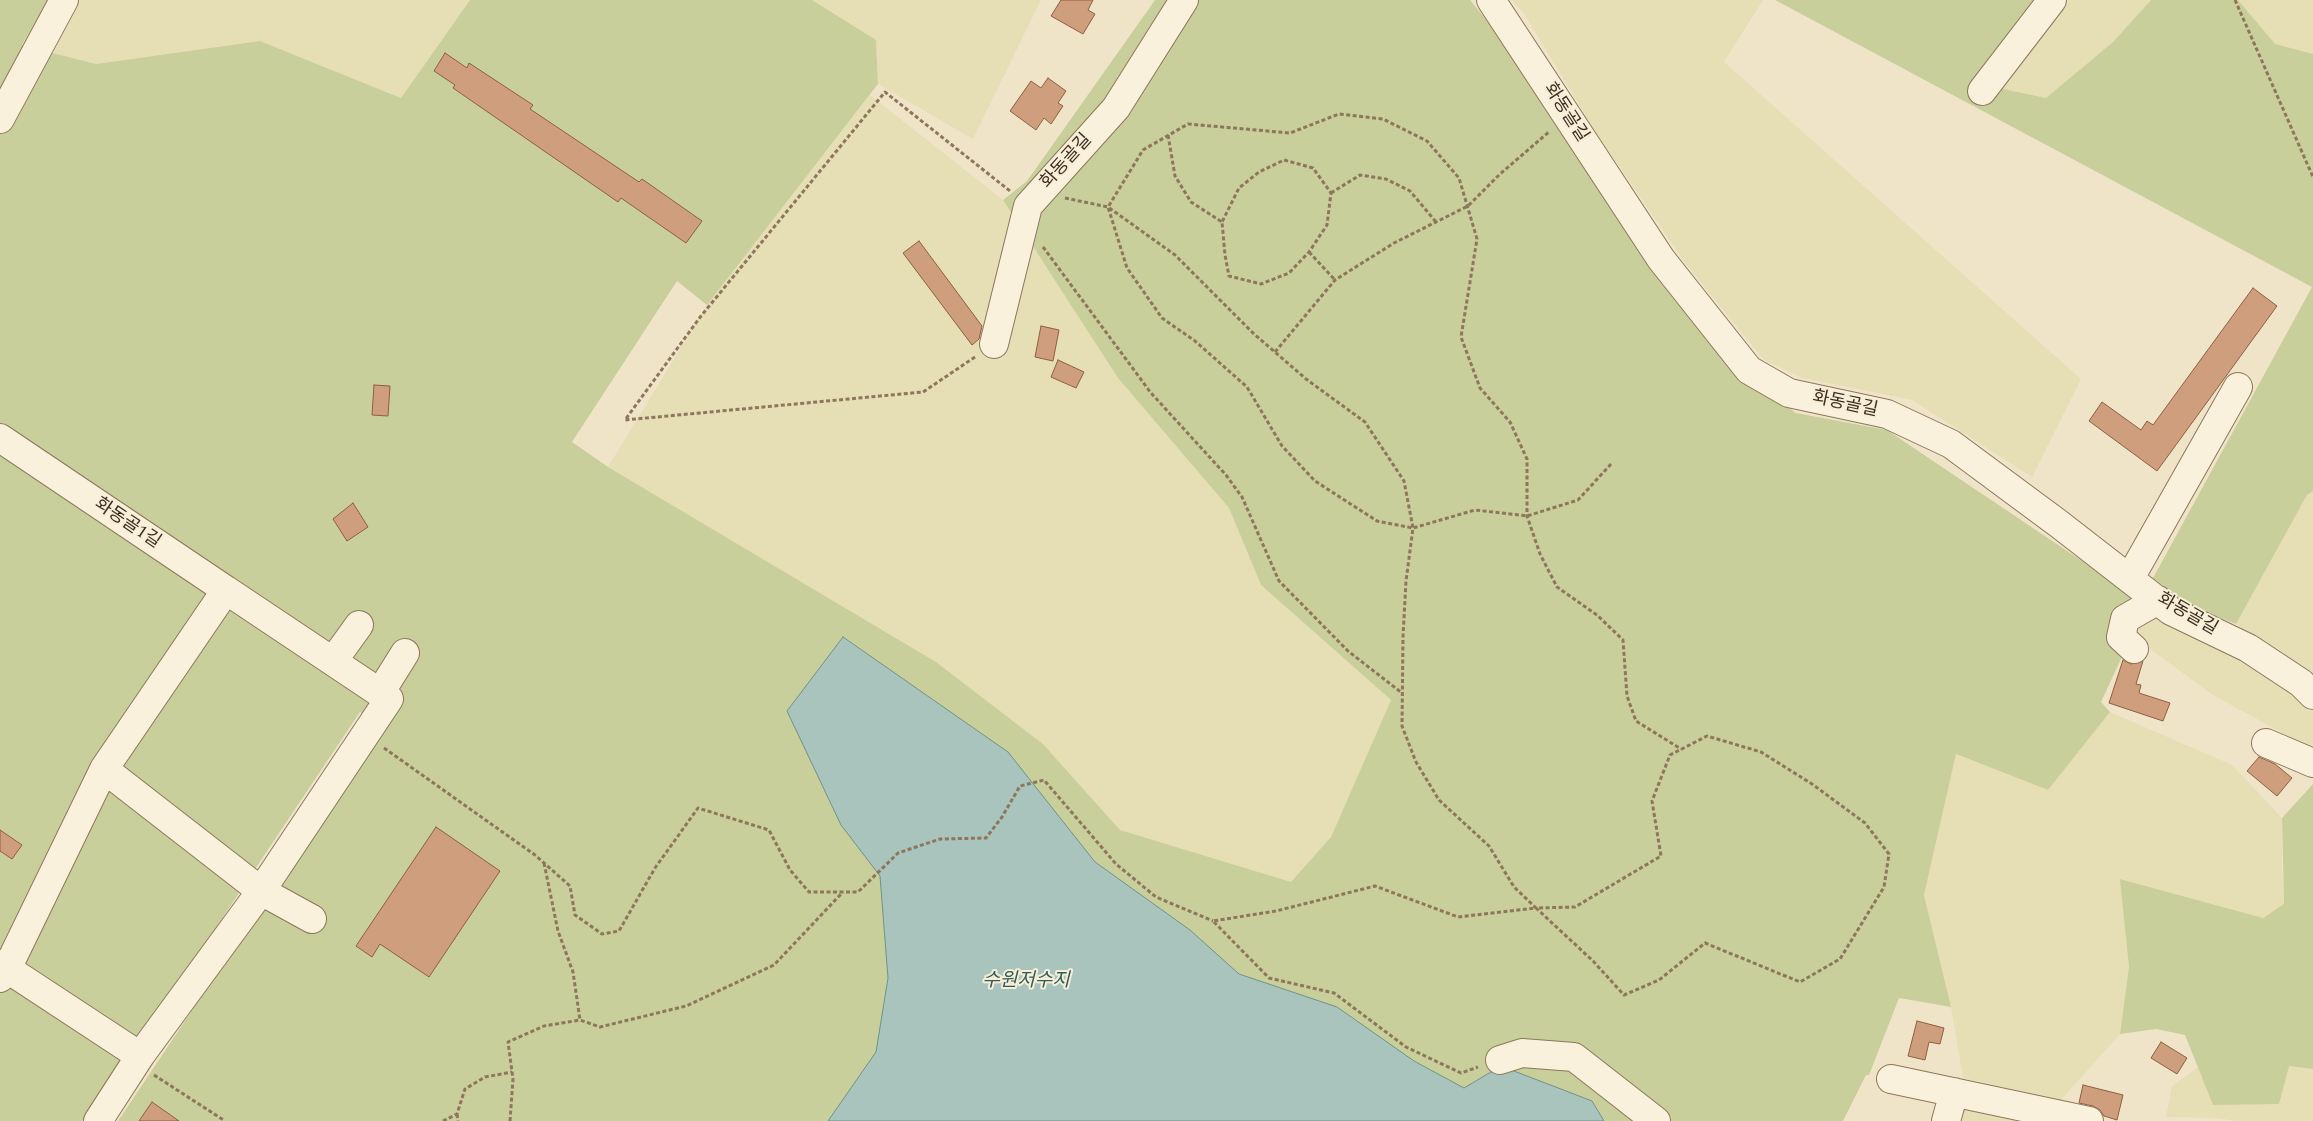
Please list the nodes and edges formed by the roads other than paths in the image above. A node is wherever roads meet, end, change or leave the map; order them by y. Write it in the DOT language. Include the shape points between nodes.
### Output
graph roads {
  1 [pos="64,0"];
  2 [pos="1184,0"];
  3 [pos="1491,0"];
  4 [pos="2052,0"];
  5 [pos="1982,91"];
  6 [pos="0,119"];
  7 [pos="994,344"];
  8 [pos="2238,387"];
  9 [pos="0,438"];
  10 [pos="2130,578"];
  11 [pos="226,590"];
  12 [pos="2158,600"];
  13 [pos="359,625"];
  14 [pos="2134,649"];
  15 [pos="405,653"];
  16 [pos="333,661"];
  17 [pos="2313,695"];
  18 [pos="384,696"];
  19 [pos="2266,743"];
  20 [pos="2313,764"];
  21 [pos="104,769"];
  22 [pos="261,891"];
  23 [pos="312,919"];
  24 [pos="2,970"];
  25 [pos="138,1060"];
  26 [pos="1500,1060"];
  27 [pos="1890,1079"];
  28 [pos="1954,1092"];
  29 [pos="98,1121"];
  30 [pos="1656,1121"];
  31 [pos="1946,1121"];
  32 [pos="2088,1121"];
  1 -- 6 [label="street"];
  2 -- 7 [label="street, 화동골길" via="1116,108 1031,207"];
  3 -- 10 [label="street, 화동골길" via="1661,259 1749,370 1789,393 1887,414 1951,444"];
  4 -- 5 [label="street"];
  8 -- 10 [label="street"];
  9 -- 11 [label="street, 화동골1길"];
  10 -- 12 [label="street, 화동골길"];
  11 -- 16 [label="street, 화동골1길"];
  11 -- 21 [label="street"];
  12 -- 14 [label="street" via="2125,619 2121,637"];
  12 -- 17 [label="street, 화동골길" via="2171,611 2248,648"];
  13 -- 16 [label="street"];
  15 -- 18 [label="street"];
  16 -- 18 [label="street, 화동골1길"];
  18 -- 22 [label="street" via="365,735"];
  19 -- 20 [label="street"];
  21 -- 22 [label="street"];
  21 -- 24 [label="street"];
  22 -- 23 [label="street"];
  22 -- 25 [label="street"];
  24 -- 25 [label="street"];
  25 -- 29 [label="street"];
  26 -- 30 [label="street" via="1522,1053 1574,1057"];
  27 -- 28 [label="street"];
  28 -- 31 [label="street"];
  28 -- 32 [label="street"];
}
